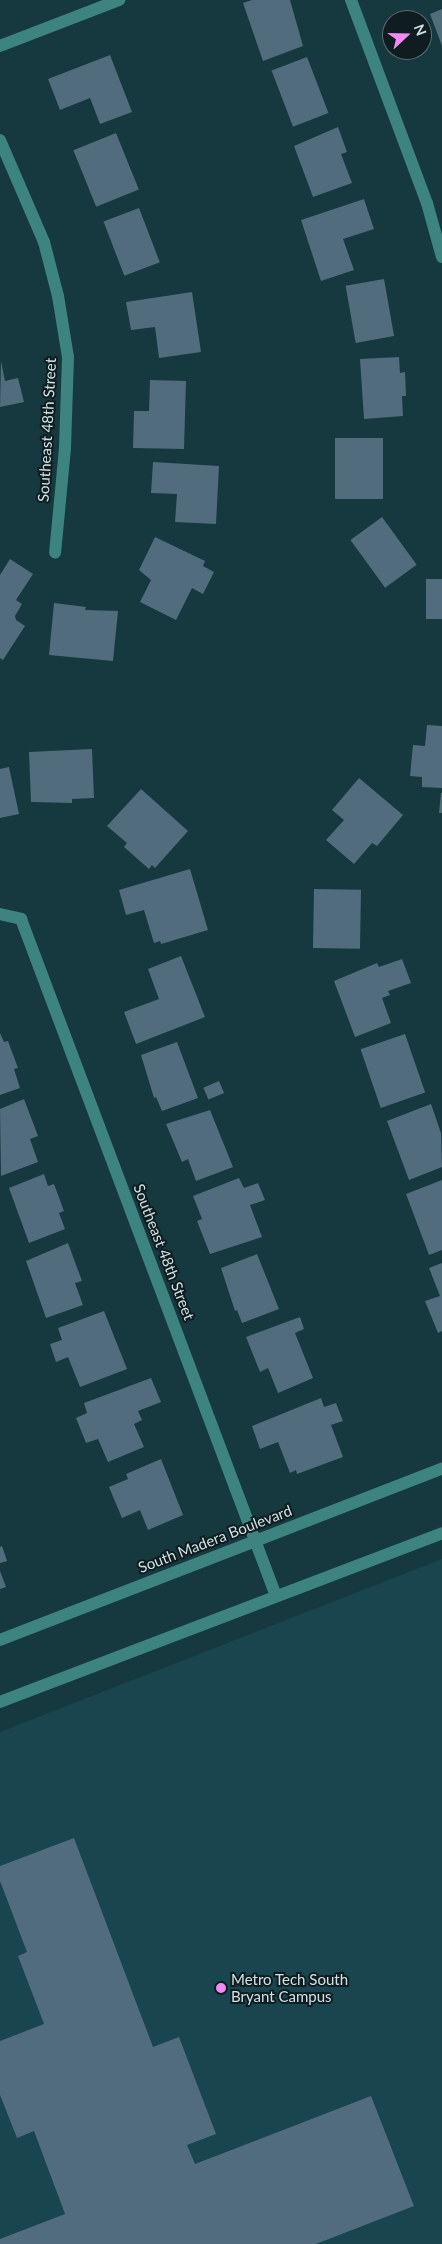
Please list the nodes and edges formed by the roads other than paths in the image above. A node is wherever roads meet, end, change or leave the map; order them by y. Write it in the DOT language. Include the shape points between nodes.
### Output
graph roads {
  1 [pos="119,0"];
  2 [pos="351,0"];
  3 [pos="0,46"];
  4 [pos="0,140"];
  5 [pos="442,257"];
  6 [pos="55,553"];
  7 [pos="0,914"];
  8 [pos="442,1469"];
  9 [pos="442,1533"];
  10 [pos="256,1541"];
  11 [pos="276,1596"];
  12 [pos="0,1640"];
  13 [pos="0,1702"];
  1 -- 3 [label="street"];
  2 -- 5 [label="street" via="427,203"];
  4 -- 6 [label="street, Southeast 48th Street" via="44,242 58,296 68,357 65,448"];
  7 -- 10 [label="street, Southeast 48th Street" via="21,919"];
  8 -- 10 [label="street, South Madera Boulevard"];
  9 -- 11 [label="street"];
  10 -- 11 [label="street, Southeast 48th Street"];
  10 -- 12 [label="street, South Madera Boulevard"];
  11 -- 13 [label="street"];
}
